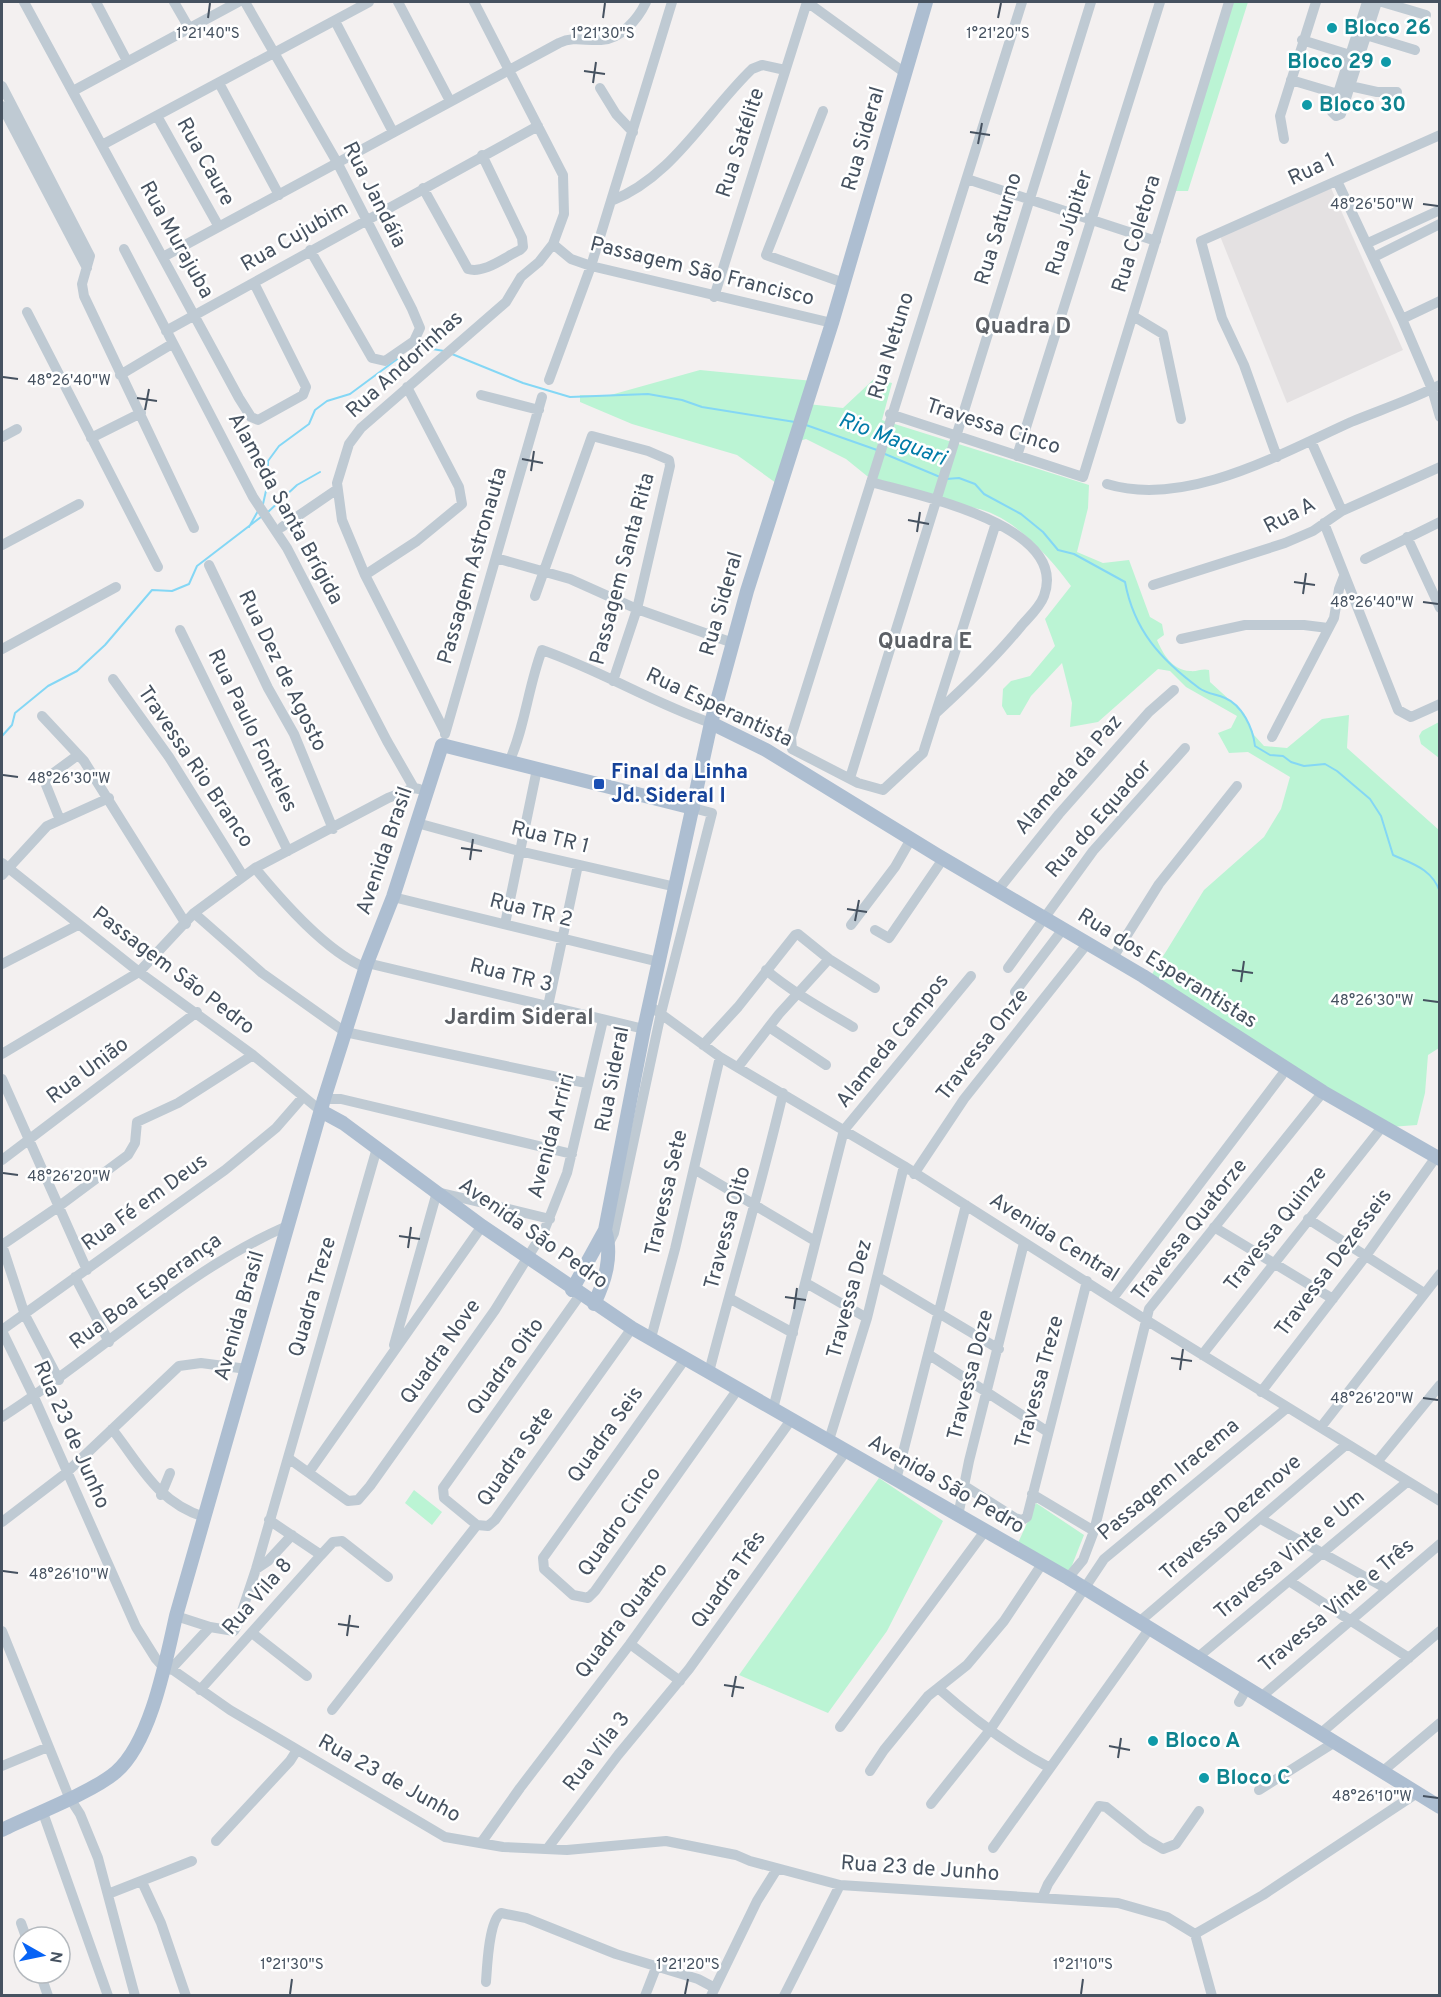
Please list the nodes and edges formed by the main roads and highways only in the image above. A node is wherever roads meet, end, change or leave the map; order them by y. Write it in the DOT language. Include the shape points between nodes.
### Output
graph roads {
  1 [pos="926,2"];
  2 [pos="711,723"];
  3 [pos="693,808"];
  4 [pos="872,816"];
  5 [pos="323,1104"];
  6 [pos="1438,1158"];
  7 [pos="607,1237"];
  8 [pos="576,1293"];
  9 [pos="594,1304"];
  10 [pos="1440,1807"];
  11 [pos="2,1830"];
  1 -- 2 [label="main road, Rua Sideral" via="844,283 747,591"];
  2 -- 3 [label="main road, Rua Sideral"];
  2 -- 4 [label="main road, Rua Esperantista" via="766,750"];
  3 -- 5 [label="main road, Avenida Brasil" via="508,762 443,739 421,789 417,823 366,965"];
  3 -- 7 [label="main road, Rua Sideral" via="659,962 655,1010 644,1029"];
  4 -- 6 [label="main road, Rua dos Esperantistas"];
  5 -- 8 [label="main road, Avenida São Pedro"];
  5 -- 11 [label="main road, Avenida Brasil" via="176,1616 167,1668 143,1731 122,1766 102,1781"];
  7 -- 8 [label="main road, Rua Sideral"];
  7 -- 9 [label="main road, Rua Sideral" via="605,1275"];
  8 -- 9 [label="main road, Avenida São Pedro"];
  9 -- 10 [label="main road, Avenida São Pedro" via="1068,1578"];
}
